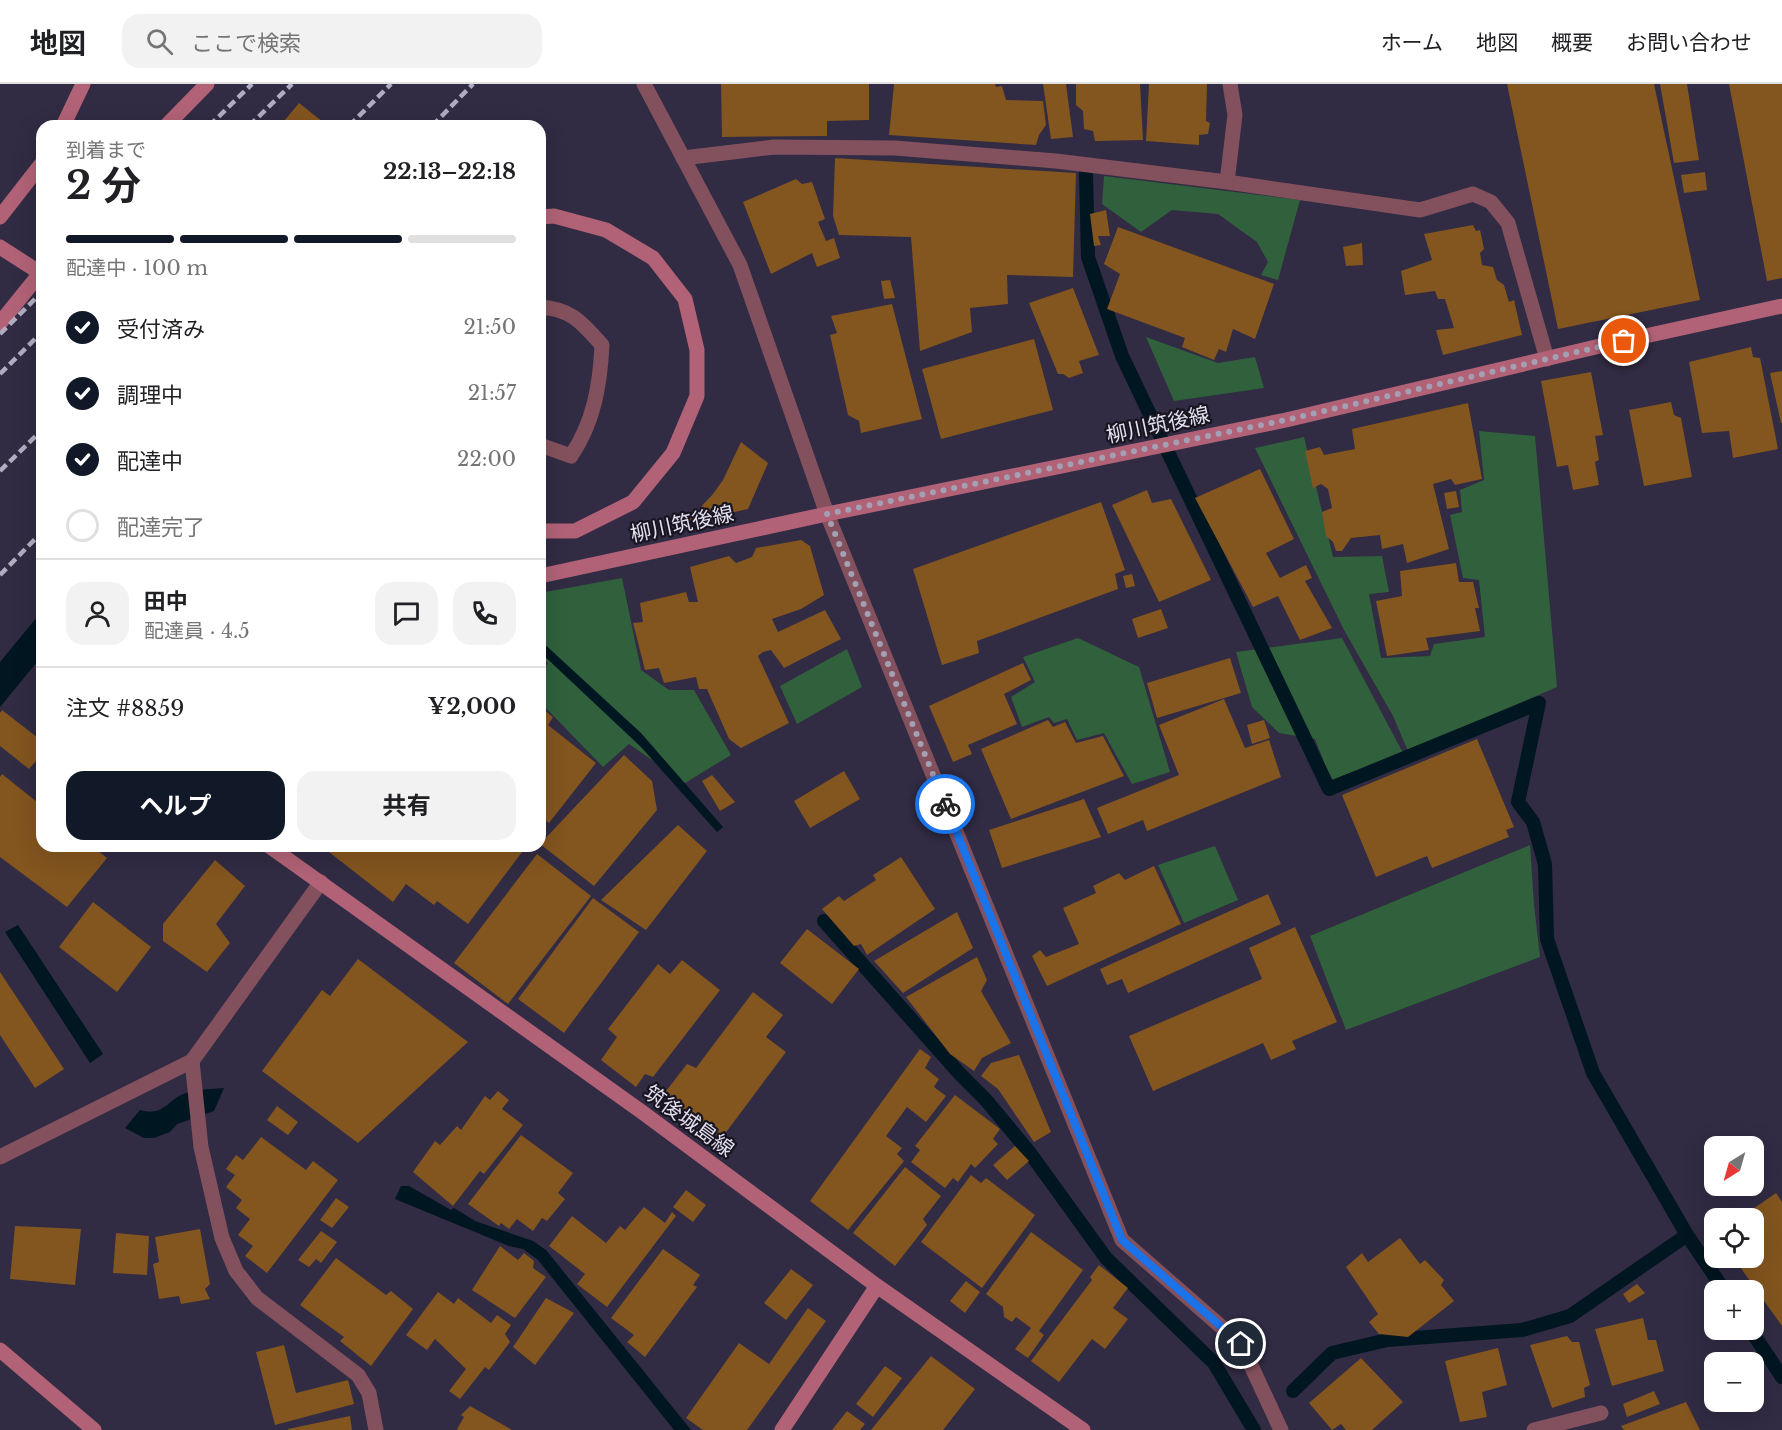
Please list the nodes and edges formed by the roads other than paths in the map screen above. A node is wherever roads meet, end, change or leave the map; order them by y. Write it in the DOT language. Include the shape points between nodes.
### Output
graph roads {
  1 [pos="83,84"];
  2 [pos="207,84"];
  3 [pos="644,84"];
  4 [pos="1230,84"];
  5 [pos="66,120"];
  6 [pos="172,120"];
  7 [pos="683,158"];
  8 [pos="36,171"];
  9 [pos="1227,182"];
  10 [pos="0,217"];
  11 [pos="546,217"];
  12 [pos="0,247"];
  13 [pos="36,268"];
  14 [pos="36,279"];
  15 [pos="1782,306"];
  16 [pos="546,307"];
  17 [pos="0,323"];
  18 [pos="1547,359"];
  19 [pos="546,447"];
  20 [pos="827,514"];
  21 [pos="546,531"];
  22 [pos="546,575"];
  23 [pos="278,852"];
  24 [pos="321,882"];
  25 [pos="192,1061"];
  26 [pos="0,1157"];
  27 [pos="877,1286"];
  28 [pos="0,1350"];
  29 [pos="1601,1413"];
  30 [pos="1562,1426"];
  31 [pos="94,1430"];
  32 [pos="376,1430"];
  33 [pos="782,1430"];
  34 [pos="1083,1430"];
  35 [pos="1281,1430"];
  36 [pos="1534,1430"];
  1 -- 5 [label="main road"];
  2 -- 6 [label="main road"];
  3 -- 7 [label="street"];
  4 -- 9 [label="street" via="1235,115"];
  7 -- 9 [label="street" via="774,147 895,148 1056,160"];
  7 -- 20 [label="street" via="740,265"];
  8 -- 10 [label="main road"];
  9 -- 18 [label="street" via="1420,210 1473,194 1491,202 1508,223"];
  11 -- 21 [label="main road" via="606,230 653,258 685,299 697,350 697,396 673,453 633,502 574,531"];
  12 -- 13 [label="main road"];
  14 -- 17 [label="main road"];
  15 -- 18 [label="main road, 柳川筑後線"];
  16 -- 19 [label="street" via="557,308 580,321 602,345 596,399 582,440 571,456"];
  18 -- 20 [label="main road, 柳川筑後線" via="1286,420"];
  20 -- 22 [label="main road, 柳川筑後線"];
  20 -- 35 [label="street" via="1122,1240 1241,1344"];
  23 -- 24 [label="main road, 筑後城島線"];
  24 -- 25 [label="street"];
  24 -- 27 [label="main road, 筑後城島線"];
  25 -- 26 [label="street"];
  25 -- 32 [label="street" via="201,1147 222,1238 236,1270 257,1298 358,1375 369,1393"];
  27 -- 33 [label="main road"];
  27 -- 34 [label="main road, 筑後城島線"];
  28 -- 31 [label="main road"];
  29 -- 30 [label="street"];
  30 -- 36 [label="street"];
}
